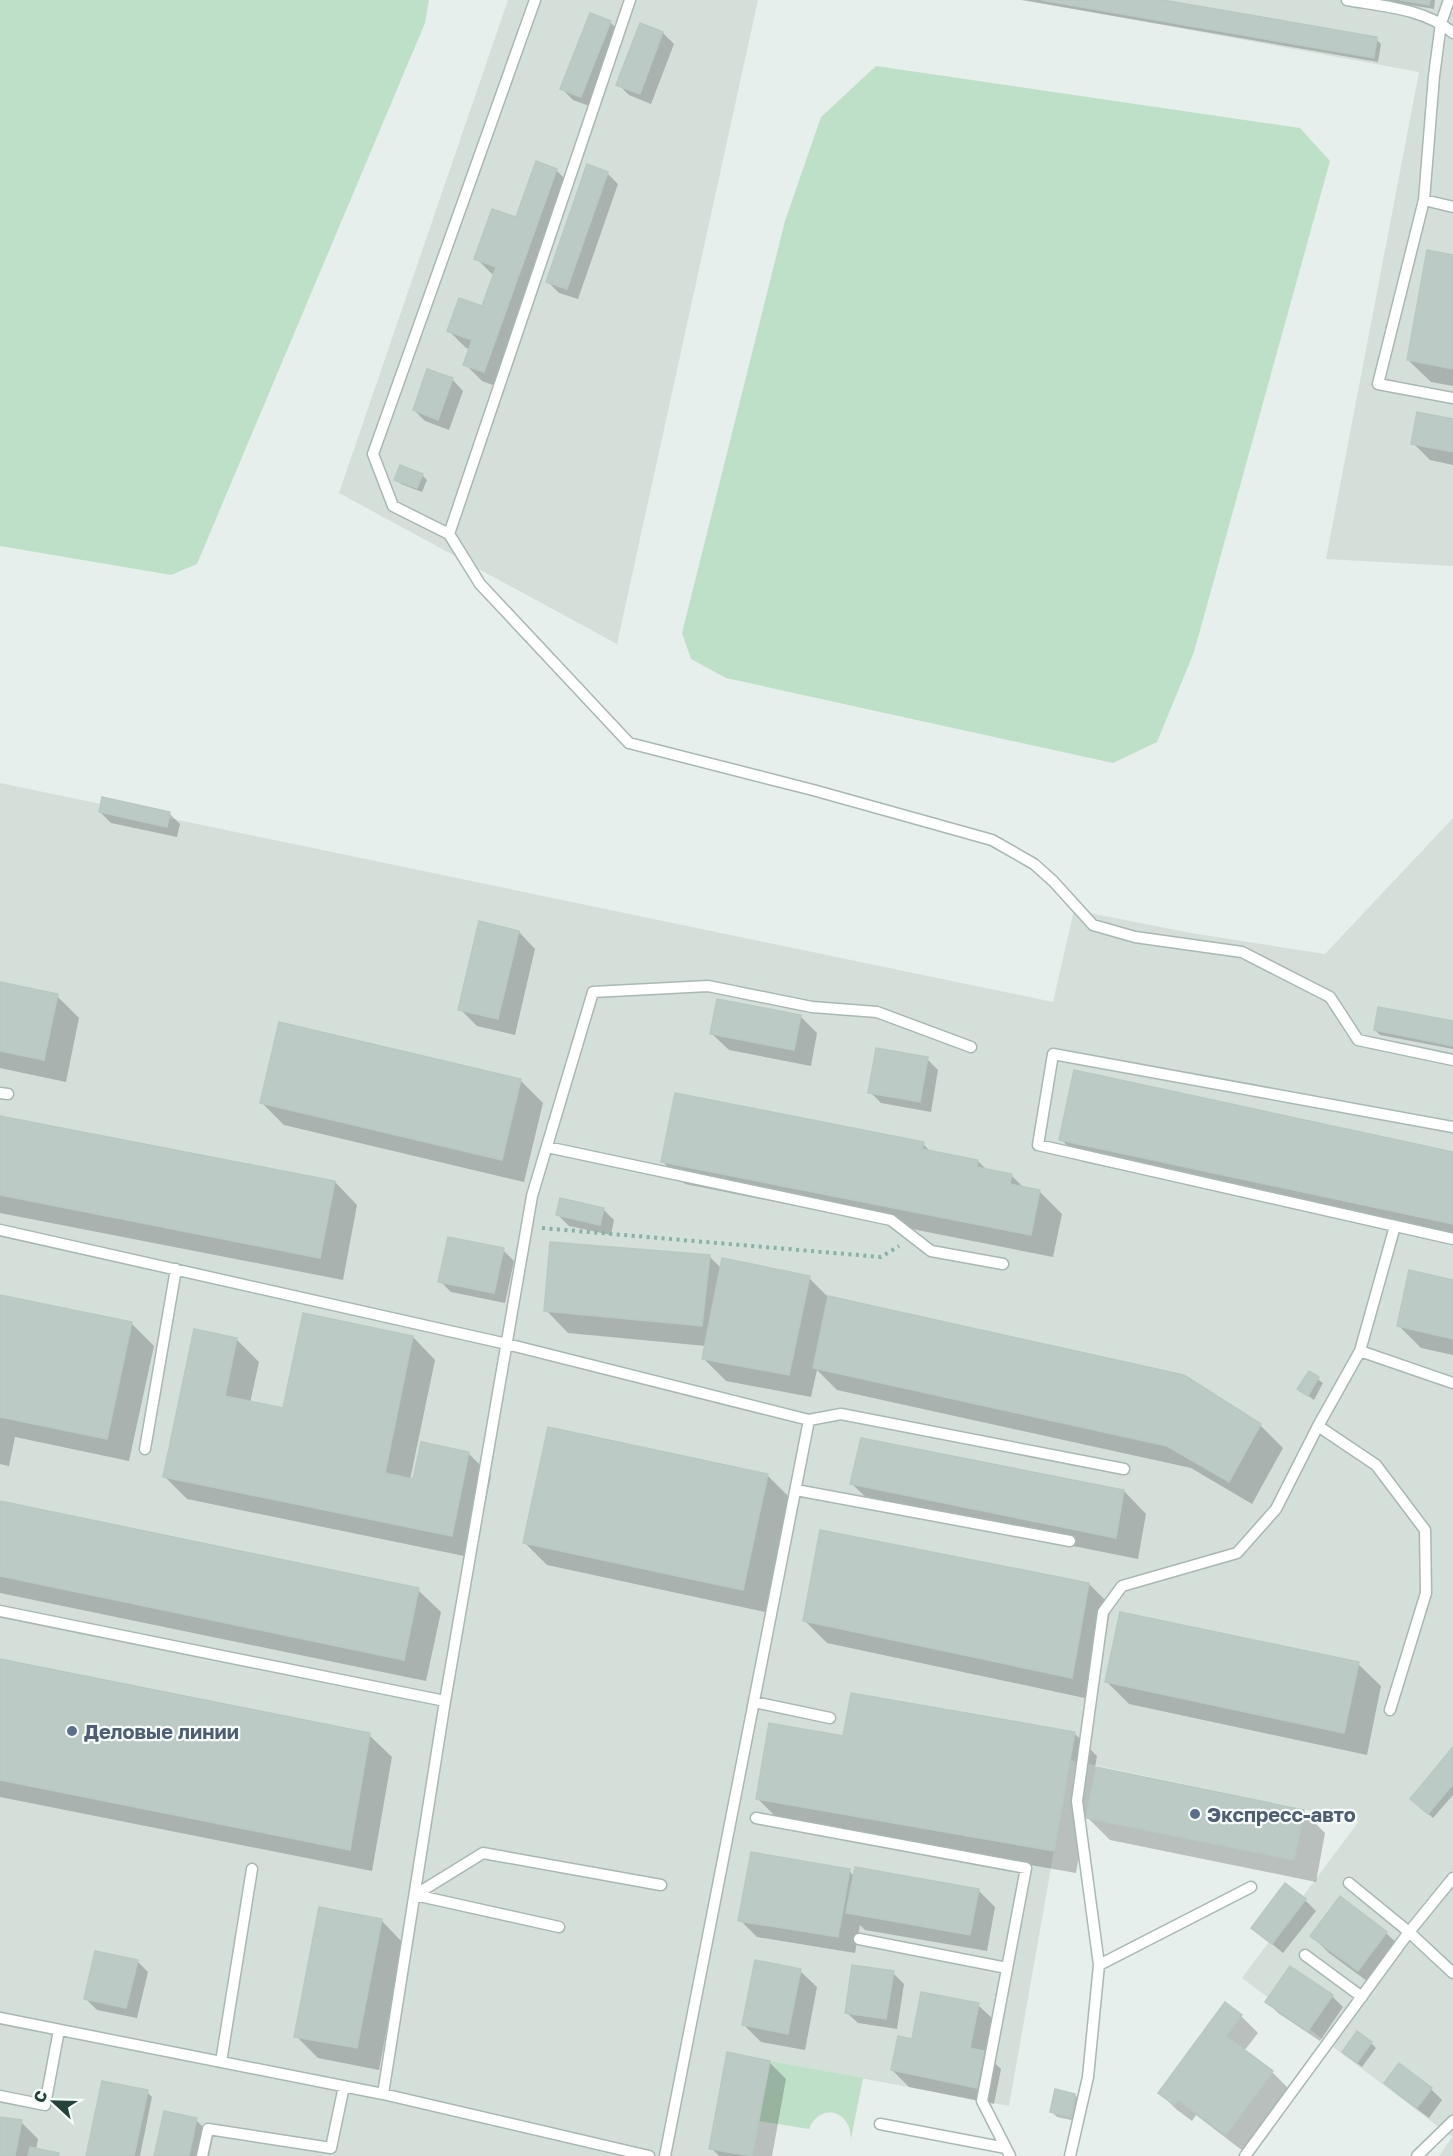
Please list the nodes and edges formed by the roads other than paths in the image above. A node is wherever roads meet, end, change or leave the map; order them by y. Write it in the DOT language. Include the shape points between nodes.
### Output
graph roads {
  1 [pos="535,0"];
  2 [pos="630,0"];
  3 [pos="1347,0"];
  4 [pos="1449,0"];
  5 [pos="1442,23"];
  6 [pos="1453,33"];
  7 [pos="1424,200"];
  8 [pos="1453,207"];
  9 [pos="1453,398"];
  10 [pos="449,534"];
  11 [pos="971,1047"];
  12 [pos="1453,1060"];
  13 [pos="1453,1127"];
  14 [pos="547,1147"];
  15 [pos="1395,1226"];
  16 [pos="0,1230"];
  17 [pos="1453,1239"];
  18 [pos="1003,1264"];
  19 [pos="176,1269"];
  20 [pos="507,1344"];
  21 [pos="1360,1351"];
  22 [pos="1453,1383"];
  23 [pos="809,1420"];
  24 [pos="1318,1426"];
  25 [pos="145,1449"];
  26 [pos="1124,1469"];
  27 [pos="795,1490"];
  28 [pos="1070,1541"];
  29 [pos="0,1611"];
  30 [pos="445,1701"];
  31 [pos="754,1702"];
  32 [pos="1390,1710"];
  33 [pos="830,1718"];
  34 [pos="756,1818"];
  35 [pos="252,1869"];
  36 [pos="1453,1878"];
  37 [pos="1349,1883"];
  38 [pos="661,1886"];
  39 [pos="1251,1887"];
  40 [pos="415,1895"];
  41 [pos="559,1927"];
  42 [pos="1409,1932"];
  43 [pos="859,1939"];
  44 [pos="1305,1954"];
  45 [pos="1099,1965"];
  46 [pos="1007,1968"];
  47 [pos="1453,1973"];
  48 [pos="1362,1997"];
  49 [pos="0,2018"];
  50 [pos="59,2030"];
  51 [pos="221,2062"];
  52 [pos="344,2086"];
  53 [pos="383,2094"];
  54 [pos="0,2096"];
  55 [pos="1453,2121"];
  56 [pos="880,2124"];
  57 [pos="1008,2152"];
  58 [pos="202,2156"];
  59 [pos="649,2156"];
  60 [pos="665,2156"];
  61 [pos="1070,2156"];
  62 [pos="1245,2156"];
  63 [pos="1417,2156"];
  1 -- 10 [label="lane" via="374,454 393,506"];
  2 -- 10 [label="lane"];
  3 -- 5 [label="lane"];
  4 -- 5 [label="lane"];
  5 -- 6 [label="lane"];
  5 -- 7 [label="lane"];
  7 -- 8 [label="lane"];
  7 -- 9 [label="lane" via="1378,384"];
  10 -- 12 [label="lane" via="480,584 629,743 992,840 1034,864 1093,925 1135,938 1242,952 1330,997 1358,1040"];
  11 -- 14 [label="lane" via="877,1012 812,1007 708,986 593,992"];
  13 -- 15 [label="lane" via="1053,1054 1038,1145"];
  14 -- 18 [label="lane" via="891,1220 931,1251"];
  14 -- 20 [label="lane" via="532,1197"];
  15 -- 17 [label="lane"];
  15 -- 21 [label="lane"];
  16 -- 19 [label="lane"];
  19 -- 20 [label="lane"];
  19 -- 25 [label="lane"];
  20 -- 23 [label="lane"];
  20 -- 30 [label="lane"];
  21 -- 22 [label="lane"];
  21 -- 24 [label="lane"];
  23 -- 26 [label="lane" via="841,1414"];
  23 -- 27 [label="lane"];
  24 -- 32 [label="lane" via="1376,1465 1425,1530 1426,1593"];
  24 -- 45 [label="lane" via="1276,1509 1237,1553 1122,1586 1103,1612 1077,1801"];
  27 -- 28 [label="lane"];
  27 -- 31 [label="lane"];
  29 -- 30 [label="lane"];
  30 -- 40 [label="lane"];
  31 -- 33 [label="lane"];
  31 -- 60 [label="lane"];
  34 -- 46 [label="lane" via="1026,1868"];
  35 -- 51 [label="lane"];
  36 -- 42 [label="lane"];
  37 -- 42 [label="lane"];
  38 -- 40 [label="lane" via="483,1853"];
  39 -- 45 [label="lane"];
  40 -- 41 [label="lane"];
  40 -- 53 [label="lane"];
  42 -- 47 [label="lane"];
  42 -- 48 [label="lane"];
  43 -- 46 [label="lane"];
  44 -- 48 [label="lane"];
  45 -- 61 [label="lane" via="1088,2077"];
  46 -- 57 [label="lane" via="982,2101"];
  48 -- 62 [label="lane"];
  49 -- 50 [label="lane"];
  50 -- 51 [label="lane"];
  50 -- 54 [label="lane" via="45,2105"];
  51 -- 52 [label="lane"];
  52 -- 53 [label="lane"];
  52 -- 58 [label="lane" via="331,2148 208,2129"];
  53 -- 59 [label="lane"];
  55 -- 63 [label="lane"];
  56 -- 57 [label="lane"];
}
